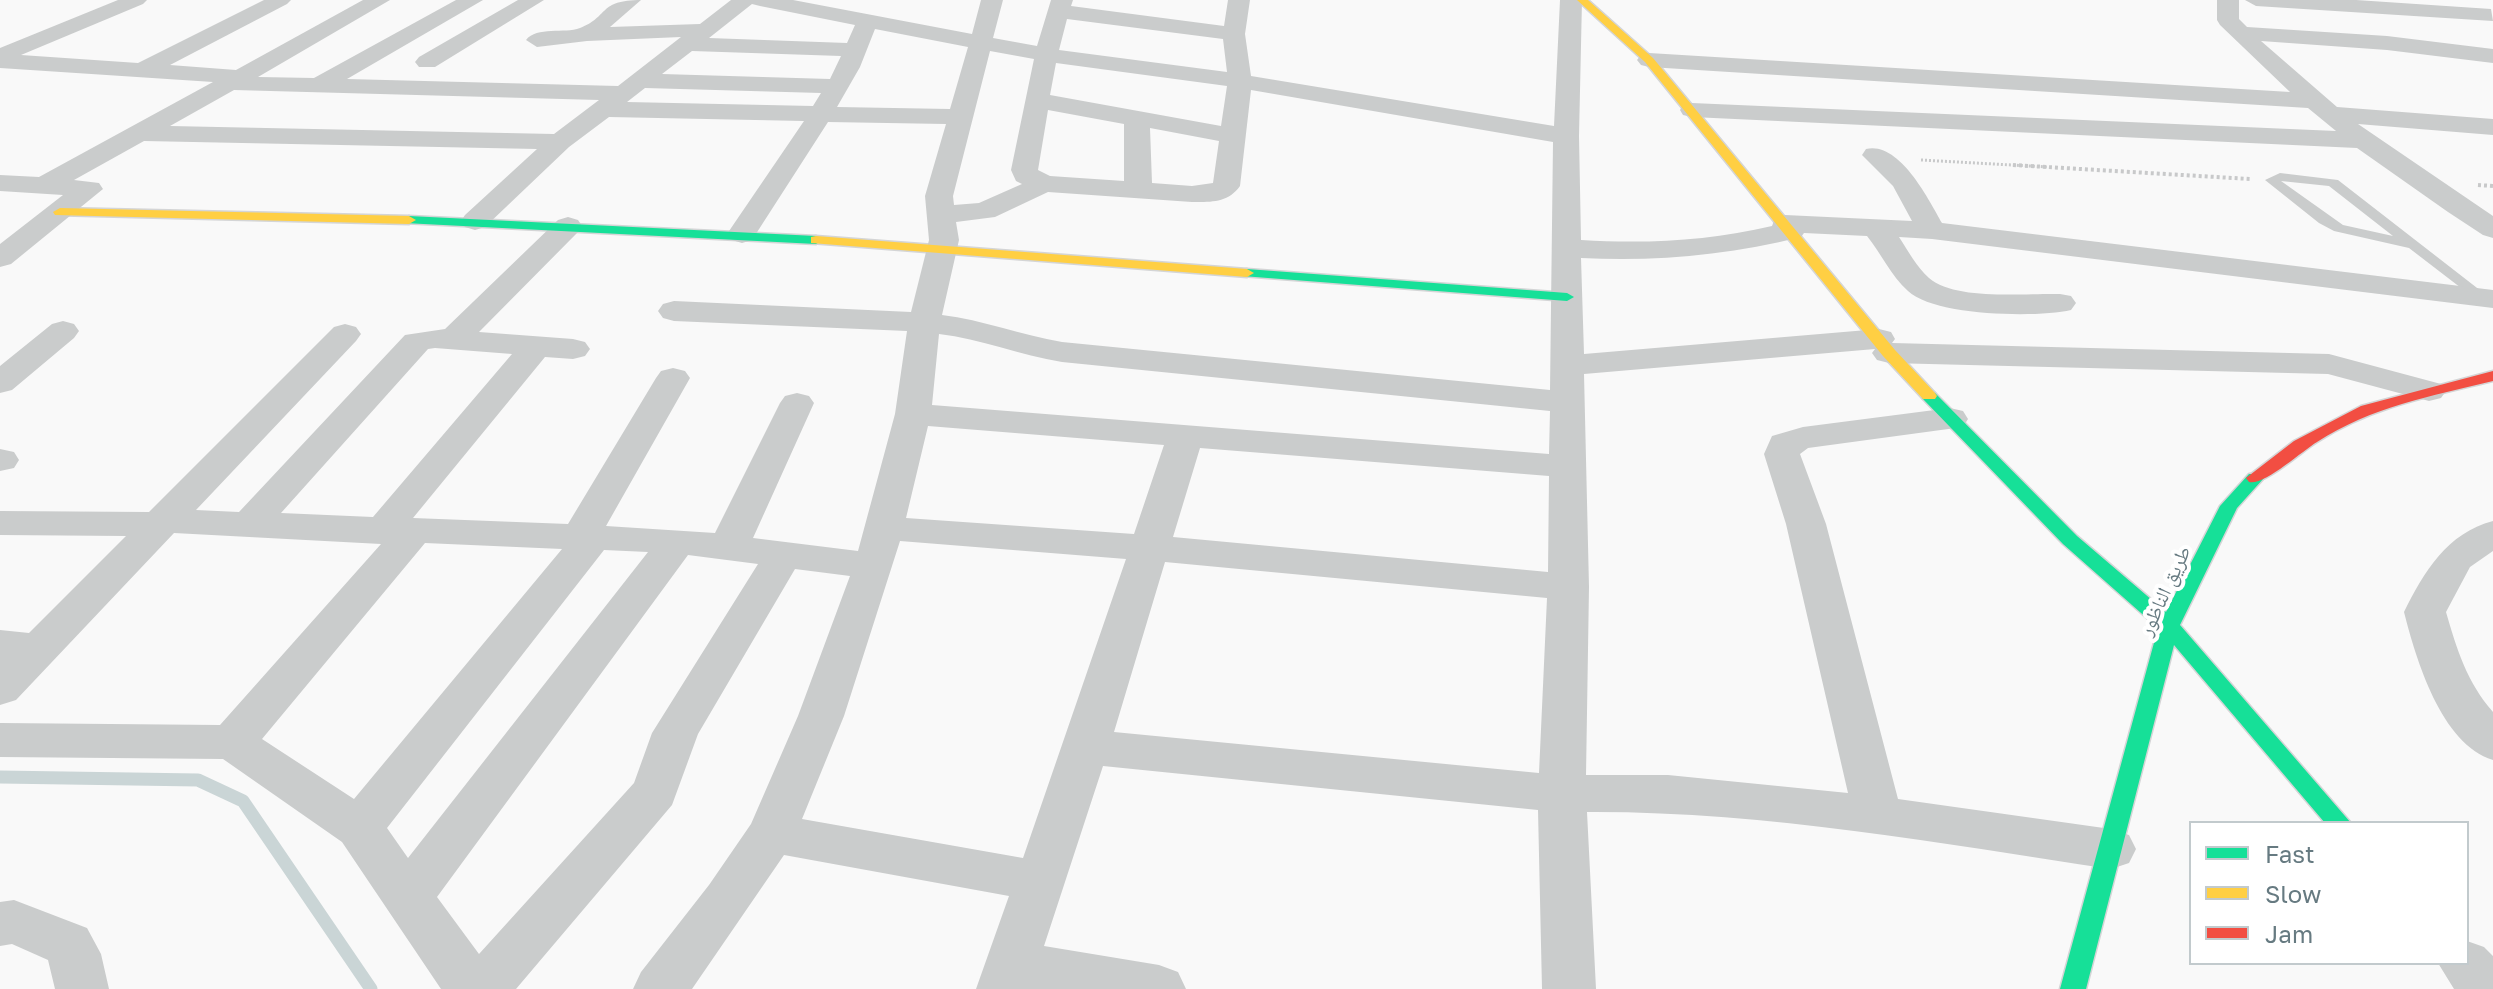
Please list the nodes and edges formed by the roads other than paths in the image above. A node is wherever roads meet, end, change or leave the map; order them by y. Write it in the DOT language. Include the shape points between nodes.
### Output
graph roads {
  1 [pos="136,0"];
  2 [pos="280,0"];
  3 [pos="379,0"];
  4 [pos="472,0"];
  5 [pos="533,0"];
  6 [pos="630,0"];
  7 [pos="744,0"];
  8 [pos="760,0"];
  9 [pos="992,0"];
  10 [pos="1239,0"];
  11 [pos="2228,0"];
  12 [pos="2256,0"];
  13 [pos="2470,0"];
  14 [pos="2307,2"];
  15 [pos="790,3"];
  16 [pos="2403,5"];
  17 [pos="1060,6"];
  18 [pos="1582,9"];
  19 [pos="859,14"];
  20 [pos="2492,15"];
  21 [pos="2241,33"];
  22 [pos="587,34"];
  23 [pos="1234,34"];
  24 [pos="0,35"];
  25 [pos="696,37"];
  26 [pos="43,38"];
  27 [pos="537,40"];
  28 [pos="981,43"];
  29 [pos="853,50"];
  30 [pos="1046,55"];
  31 [pos="2493,56"];
  32 [pos="0,59"];
  33 [pos="1649,60"];
  34 [pos="427,62"];
  35 [pos="51,65"];
  36 [pos="140,71"];
  37 [pos="233,80"];
  38 [pos="1240,81"];
  39 [pos="838,86"];
  40 [pos="315,87"];
  41 [pos="0,88"];
  42 [pos="620,94"];
  43 [pos="1036,100"];
  44 [pos="2322,107"];
  45 [pos="1692,110"];
  46 [pos="821,114"];
  47 [pos="960,117"];
  48 [pos="1137,120"];
  49 [pos="2493,127"];
  50 [pos="139,133"];
  51 [pos="1233,136"];
  52 [pos="1566,136"];
  53 [pos="2362,140"];
  54 [pos="560,142"];
  55 [pos="1875,155"];
  56 [pos="0,183"];
  57 [pos="1044,184"];
  58 [pos="45,185"];
  59 [pos="1138,190"];
  60 [pos="60,212"];
  61 [pos="475,221"];
  62 [pos="568,226"];
  63 [pos="1874,226"];
  64 [pos="1788,227"];
  65 [pos="2493,229"];
  66 [pos="1932,230"];
  67 [pos="942,233"];
  68 [pos="742,234"];
  69 [pos="2411,244"];
  70 [pos="1567,248"];
  71 [pos="0,258"];
  72 [pos="1567,297"];
  73 [pos="2488,298"];
  74 [pos="2060,303"];
  75 [pos="674,311"];
  76 [pos="924,322"];
  77 [pos="63,331"];
  78 [pos="345,334"];
  79 [pos="452,340"];
  80 [pos="536,346"];
  81 [pos="1884,346"];
  82 [pos="573,349"];
  83 [pos="2493,376"];
  84 [pos="673,378"];
  85 [pos="0,383"];
  86 [pos="1568,384"];
  87 [pos="2429,391"];
  88 [pos="797,403"];
  89 [pos="913,414"];
  90 [pos="1950,419"];
  91 [pos="1185,437"];
  92 [pos="1566,466"];
  93 [pos="0,523"];
  94 [pos="165,523"];
  95 [pos="248,526"];
  96 [pos="397,532"];
  97 [pos="2493,533"];
  98 [pos="585,540"];
  99 [pos="678,541"];
  100 [pos="729,546"];
  101 [pos="879,547"];
  102 [pos="1150,548"];
  103 [pos="784,554"];
  104 [pos="1568,587"];
  105 [pos="2169,626"];
  106 [pos="21,647"];
  107 [pos="0,689"];
  108 [pos="0,740"];
  109 [pos="232,742"];
  110 [pos="2493,743"];
  111 [pos="1086,747"];
  112 [pos="1562,794"];
  113 [pos="1878,815"];
  114 [pos="2337,821"];
  115 [pos="359,828"];
  116 [pos="772,833"];
  117 [pos="2111,849"];
  118 [pos="1038,881"];
  119 [pos="408,897"];
  120 [pos="0,924"];
  121 [pos="2467,965"];
  122 [pos="1008,976"];
  123 [pos="82,989"];
  124 [pos="472,989"];
  125 [pos="482,989"];
  126 [pos="660,989"];
  127 [pos="1159,989"];
  128 [pos="1569,989"];
  129 [pos="2073,989"];
  130 [pos="2489,989"];
  1 -- 26 [label="street"];
  2 -- 36 [label="street"];
  3 -- 37 [label="street"];
  4 -- 40 [label="street"];
  5 -- 34 [label="street"];
  6 -- 22 [label="street"];
  7 -- 25 [label="street"];
  8 -- 15 [label="street"];
  9 -- 28 [label="street"];
  10 -- 23 [label="street"];
  11 -- 21 [label="street" via="2228,20"];
  12 -- 14 [label="street"];
  13 -- 20 [label="street"];
  14 -- 16 [label="street"];
  15 -- 19 [label="street"];
  16 -- 20 [label="street"];
  17 -- 23 [label="street"];
  17 -- 30 [label="street"];
  18 -- 33 [label="street"];
  18 -- 52 [label="street"];
  19 -- 28 [label="street"];
  19 -- 29 [label="street"];
  21 -- 31 [label="street"];
  21 -- 44 [label="street"];
  22 -- 25 [label="street"];
  22 -- 27 [label="street"];
  23 -- 38 [label="street"];
  24 -- 26 [label="street"];
  25 -- 29 [label="street"];
  25 -- 42 [label="street"];
  26 -- 32 [label="street"];
  28 -- 30 [label="street"];
  28 -- 47 [label="street"];
  29 -- 39 [label="street"];
  30 -- 38 [label="street"];
  30 -- 43 [label="street"];
  32 -- 35 [label="street"];
  33 -- 44 [label="street"];
  33 -- 45 [label="street"];
  35 -- 36 [label="street"];
  35 -- 41 [label="street"];
  36 -- 37 [label="street"];
  37 -- 40 [label="street"];
  37 -- 50 [label="street"];
  38 -- 51 [label="street"];
  38 -- 52 [label="street"];
  39 -- 42 [label="street"];
  39 -- 46 [label="street"];
  40 -- 42 [label="street"];
  42 -- 46 [label="street"];
  42 -- 54 [label="street"];
  43 -- 48 [label="street"];
  43 -- 57 [label="street" via="1024,170 1031,180"];
  44 -- 49 [label="street"];
  44 -- 53 [label="street"];
  45 -- 53 [label="street"];
  45 -- 64 [label="street"];
  46 -- 47 [label="street"];
  46 -- 68 [label="street"];
  47 -- 67 [label="street" via="939,196"];
  48 -- 51 [label="street"];
  48 -- 59 [label="street"];
  50 -- 54 [label="street"];
  50 -- 58 [label="street"];
  51 -- 59 [label="street" via="1222,192"];
  52 -- 70 [label="street"];
  53 -- 65 [label="street"];
  54 -- 61 [label="street"];
  55 -- 66 [label="street" via="1904,182"];
  56 -- 58 [label="street"];
  57 -- 59 [label="street"];
  57 -- 67 [label="street"];
  58 -- 60 [label="street" via="89,189"];
  60 -- 61 [label="street"];
  60 -- 71 [label="street"];
  61 -- 62 [label="street"];
  62 -- 68 [label="street"];
  62 -- 79 [label="street"];
  63 -- 64 [label="street"];
  63 -- 66 [label="street"];
  63 -- 74 [label="street" via="1931,293"];
  64 -- 70 [label="street" via="1690,251"];
  64 -- 81 [label="street"];
  66 -- 73 [label="street"];
  67 -- 68 [label="street"];
  67 -- 72 [label="street"];
  67 -- 76 [label="street"];
  69 -- 69 [label="lane" via="2333,183 2271,180 2339,228"];
  69 -- 73 [label="lane"];
  70 -- 72 [label="street"];
  72 -- 86 [label="street"];
  75 -- 76 [label="street"];
  76 -- 86 [label="street" via="1062,352"];
  76 -- 89 [label="street"];
  77 -- 85 [label="street"];
  78 -- 94 [label="street"];
  79 -- 80 [label="street"];
  79 -- 95 [label="street" via="417,342"];
  80 -- 82 [label="street"];
  80 -- 96 [label="street"];
  81 -- 86 [label="street"];
  81 -- 87 [label="street" via="2329,364"];
  81 -- 90 [label="street"];
  83 -- 87 [label="street, طريق الناظور"];
  84 -- 98 [label="street"];
  86 -- 92 [label="street"];
  87 -- 105 [label="street, طريق الناظور" via="2382,404 2326,429 2251,481 2216,528"];
  88 -- 100 [label="street"];
  89 -- 91 [label="street"];
  89 -- 101 [label="street"];
  90 -- 105 [label="street" via="2070,540"];
  90 -- 113 [label="street" via="1803,438 1785,444 1782,454 1806,524"];
  91 -- 92 [label="street"];
  91 -- 102 [label="street"];
  92 -- 104 [label="street"];
  93 -- 94 [label="street"];
  94 -- 95 [label="street"];
  94 -- 106 [label="street"];
  95 -- 96 [label="street"];
  96 -- 98 [label="street"];
  96 -- 109 [label="street"];
  97 -- 110 [label="street" via="2456,558 2425,612 2455,698"];
  98 -- 99 [label="street"];
  98 -- 115 [label="street"];
  99 -- 100 [label="street"];
  99 -- 119 [label="street"];
  100 -- 103 [label="street"];
  101 -- 102 [label="street"];
  101 -- 103 [label="street"];
  101 -- 116 [label="street" via="821,716"];
  102 -- 104 [label="street"];
  102 -- 111 [label="street"];
  103 -- 125 [label="street" via="675,733 655,792"];
  104 -- 112 [label="street"];
  105 -- 114 [label="street"];
  105 -- 117 [label="street, طريق الناظور"];
  106 -- 107 [label="street"];
  108 -- 109 [label="street"];
  109 -- 115 [label="street"];
  111 -- 112 [label="street"];
  111 -- 118 [label="street"];
  112 -- 113 [label="street" via="1668,793"];
  112 -- 128 [label="street"];
  113 -- 117 [label="street"];
  115 -- 119 [label="street"];
  116 -- 118 [label="street"];
  116 -- 126 [label="street"];
  117 -- 129 [label="street, طريق الناظور"];
  118 -- 122 [label="street"];
  119 -- 124 [label="street"];
  120 -- 123 [label="street" via="14,922 68,944"];
  121 -- 130 [label="street"];
  122 -- 127 [label="street"];
}
